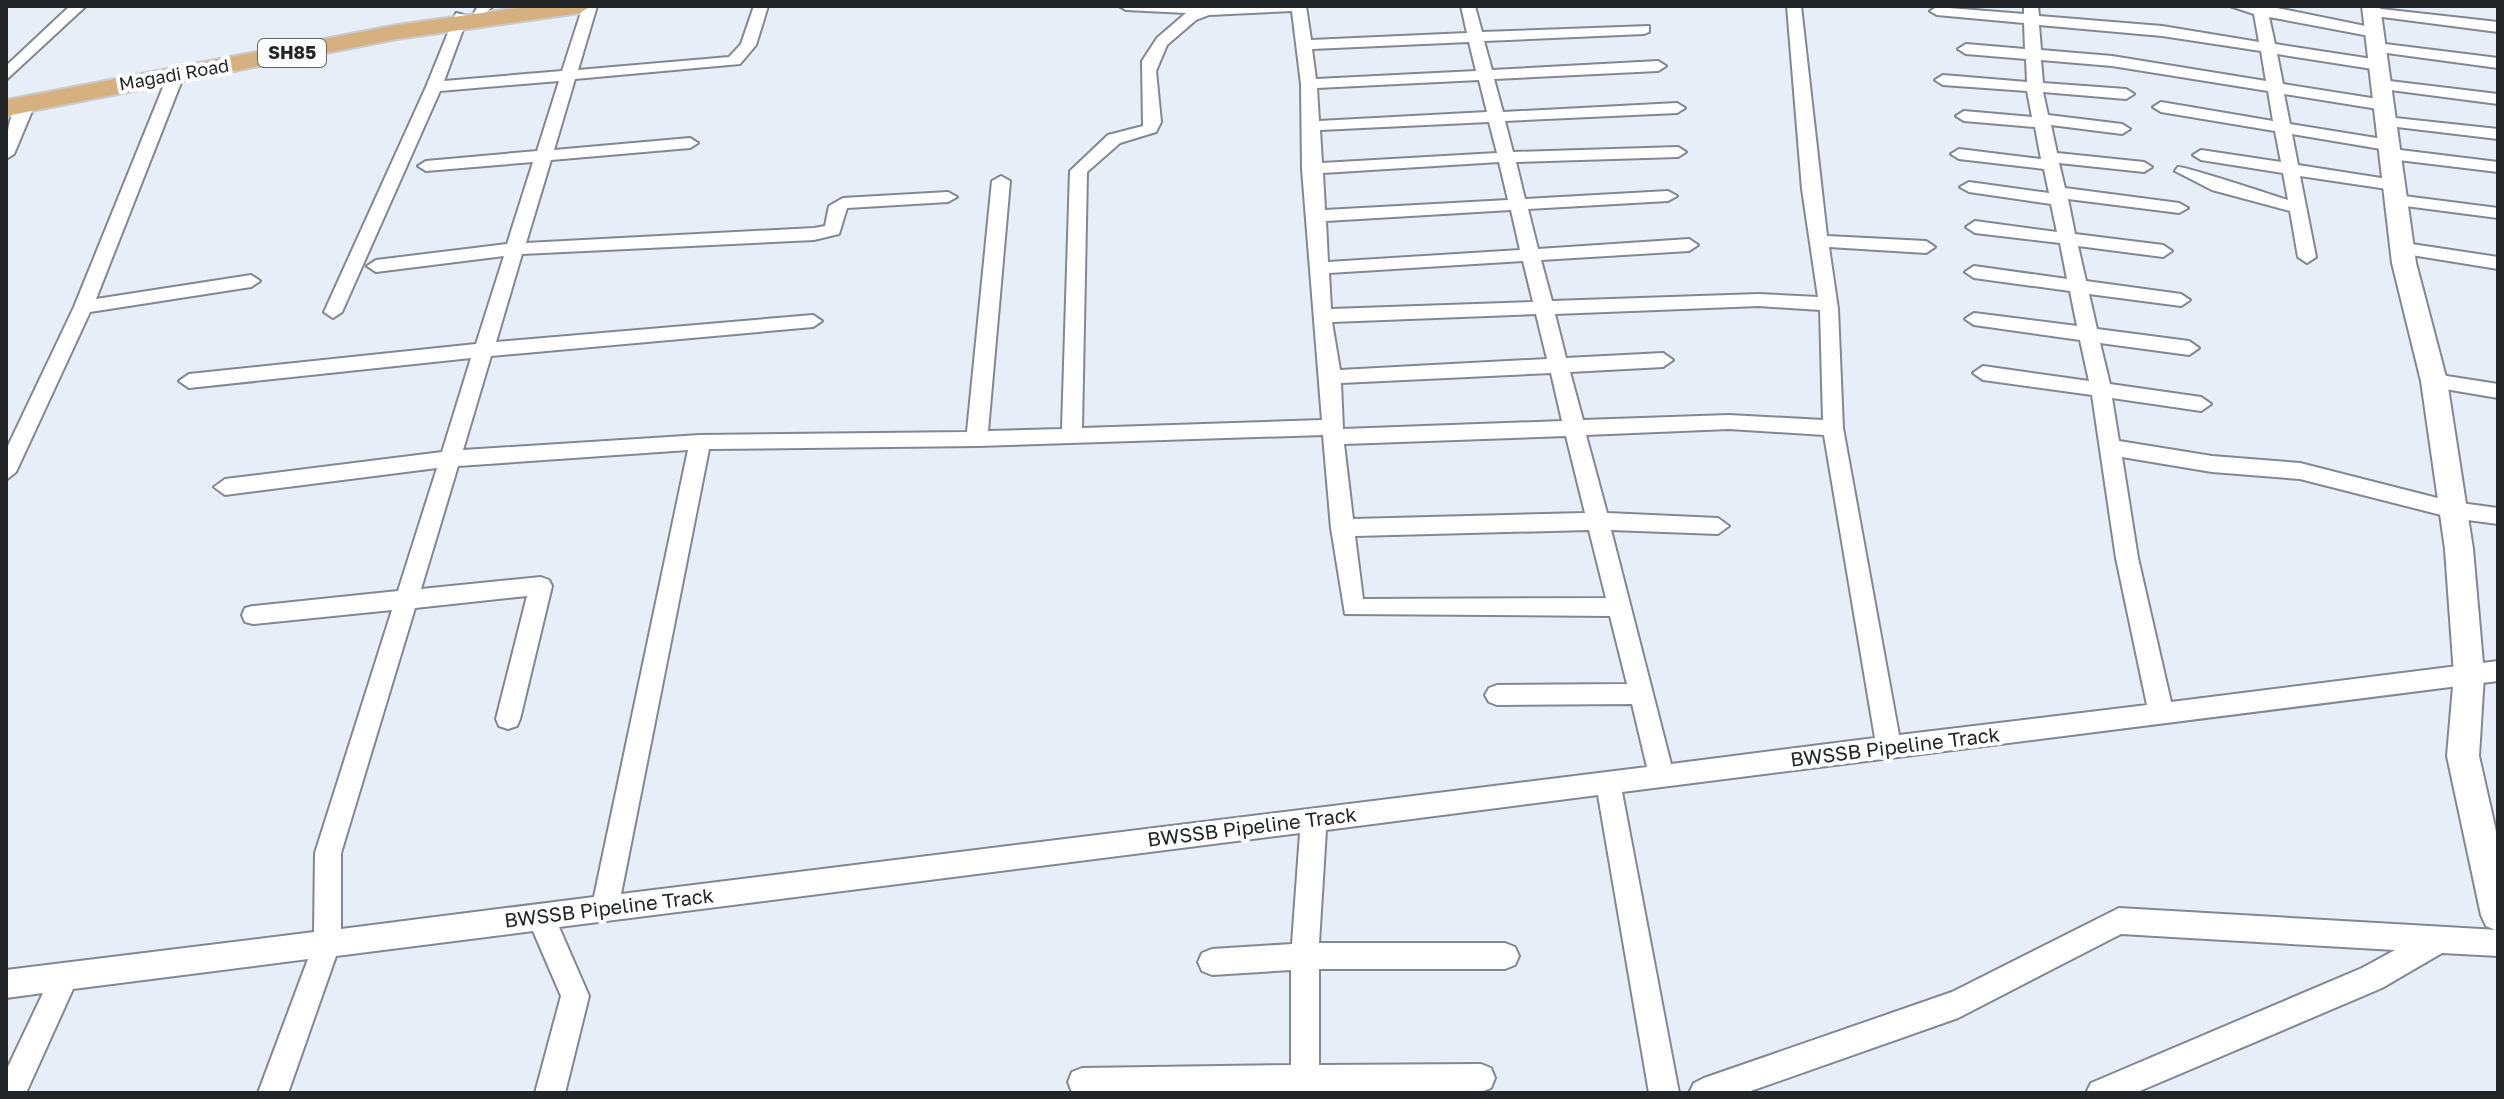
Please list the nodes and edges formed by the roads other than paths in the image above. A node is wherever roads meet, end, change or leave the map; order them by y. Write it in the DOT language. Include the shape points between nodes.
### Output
graph roads {
  1 [pos="79,6"];
  2 [pos="528,6"];
  3 [pos="580,6"];
  4 [pos="590,6"];
  5 [pos="761,6"];
  6 [pos="1126,6"];
  7 [pos="1298,6"];
  8 [pos="1468,6"];
  9 [pos="1794,6"];
  10 [pos="2237,6"];
  11 [pos="2260,8"];
  12 [pos="1212,10"];
  13 [pos="1937,11"];
  14 [pos="2031,13"];
  15 [pos="472,14"];
  16 [pos="2498,27"];
  17 [pos="1644,29"];
  18 [pos="1476,37"];
  19 [pos="1303,45"];
  20 [pos="2268,48"];
  21 [pos="1966,49"];
  22 [pos="2034,54"];
  23 [pos="2498,63"];
  24 [pos="1658,66"];
  25 [pos="569,74"];
  26 [pos="6,75"];
  27 [pos="176,75"];
  28 [pos="1485,75"];
  29 [pos="2380,77"];
  30 [pos="1943,80"];
  31 [pos="1309,84"];
  32 [pos="2037,85"];
  33 [pos="434,87"];
  34 [pos="2276,90"];
  35 [pos="2126,94"];
  36 [pos="2498,99"];
  37 [pos="13,104"];
  38 [pos="2161,107"];
  39 [pos="1677,108"];
  40 [pos="1495,115"];
  41 [pos="1964,116"];
  42 [pos="2042,121"];
  43 [pos="1310,126"];
  44 [pos="2283,126"];
  45 [pos="2122,129"];
  46 [pos="2498,134"];
  47 [pos="690,143"];
  48 [pos="1678,152"];
  49 [pos="6,154"];
  50 [pos="1959,154"];
  51 [pos="2201,155"];
  52 [pos="544,156"];
  53 [pos="1506,157"];
  54 [pos="2052,161"];
  55 [pos="426,166"];
  56 [pos="2144,167"];
  57 [pos="2498,167"];
  58 [pos="1311,169"];
  59 [pos="2184,171"];
  60 [pos="2292,172"];
  61 [pos="1001,181"];
  62 [pos="1969,187"];
  63 [pos="2395,192"];
  64 [pos="1668,196"];
  65 [pos="2059,196"];
  66 [pos="948,197"];
  67 [pos="1518,204"];
  68 [pos="2179,208"];
  69 [pos="2298,208"];
  70 [pos="2498,213"];
  71 [pos="1316,216"];
  72 [pos="1975,227"];
  73 [pos="2068,237"];
  74 [pos="1822,241"];
  75 [pos="1689,245"];
  76 [pos="1926,247"];
  77 [pos="515,249"];
  78 [pos="2405,249"];
  79 [pos="2163,251"];
  80 [pos="1531,254"];
  81 [pos="2307,257"];
  82 [pos="2498,263"];
  83 [pos="376,266"];
  84 [pos="1319,268"];
  85 [pos="1974,272"];
  86 [pos="251,281"];
  87 [pos="2079,285"];
  88 [pos="2181,300"];
  89 [pos="1828,304"];
  90 [pos="83,307"];
  91 [pos="1544,307"];
  92 [pos="333,312"];
  93 [pos="1322,316"];
  94 [pos="1974,319"];
  95 [pos="813,321"];
  96 [pos="2089,334"];
  97 [pos="2189,348"];
  98 [pos="484,350"];
  99 [pos="1663,360"];
  100 [pos="1558,364"];
  101 [pos="1983,373"];
  102 [pos="1331,377"];
  103 [pos="189,381"];
  104 [pos="2434,381"];
  105 [pos="2101,390"];
  106 [pos="2498,391"];
  107 [pos="2201,404"];
  108 [pos="1574,425"];
  109 [pos="1833,428"];
  110 [pos="1333,432"];
  111 [pos="1072,436"];
  112 [pos="977,439"];
  113 [pos="700,442"];
  114 [pos="2113,448"];
  115 [pos="450,459"];
  116 [pos="6,472"];
  117 [pos="225,487"];
  118 [pos="2453,510"];
  119 [pos="2498,516"];
  120 [pos="1598,521"];
  121 [pos="1718,526"];
  122 [pos="1342,528"];
  123 [pos="407,598"];
  124 [pos="1619,607"];
  125 [pos="253,615"];
  126 [pos="2498,671"];
  127 [pos="2469,675"];
  128 [pos="1642,694"];
  129 [pos="1497,695"];
  130 [pos="2161,713"];
  131 [pos="508,719"];
  132 [pos="1889,747"];
  133 [pos="1662,776"];
  134 [pos="1608,783"];
  135 [pos="1314,820"];
  136 [pos="2492,848"];
  137 [pos="605,909"];
  138 [pos="2498,915"];
  139 [pos="541,917"];
  140 [pos="2439,940"];
  141 [pos="2498,943"];
  142 [pos="327,944"];
  143 [pos="1305,956"];
  144 [pos="1505,956"];
  145 [pos="1212,962"];
  146 [pos="65,976"];
  147 [pos="6,984"];
  148 [pos="1481,1078"];
  149 [pos="1082,1082"];
  150 [pos="1305,1086"];
  151 [pos="11,1093"];
  152 [pos="273,1093"];
  153 [pos="550,1093"];
  154 [pos="1664,1093"];
  155 [pos="1704,1093"];
  156 [pos="2101,1093"];
  1 -- 26 [label="street"];
  2 -- 15 [label="main road, Magadi Road / SH85"];
  3 -- 15 [label="main road, Magadi Road / SH85"];
  4 -- 25 [label="street"];
  5 -- 25 [label="street" via="748,45 734,61"];
  6 -- 12 [label="street"];
  7 -- 12 [label="street"];
  7 -- 19 [label="street"];
  8 -- 18 [label="street"];
  9 -- 74 [label="street" via="1811,189"];
  10 -- 11 [label="street"];
  11 -- 20 [label="street"];
  11 -- 29 [label="street"];
  12 -- 111 [label="street" via="1187,17 1155,46 1147,62 1150,129 1114,139 1079,171"];
  13 -- 14 [label="street"];
  14 -- 20 [label="street"];
  14 -- 22 [label="street"];
  15 -- 27 [label="main road, Magadi Road / SH85"];
  15 -- 33 [label="street"];
  15 -- 37 [label="main road, Magadi Road / SH85"];
  16 -- 29 [label="street"];
  17 -- 18 [label="street"];
  18 -- 19 [label="street"];
  18 -- 28 [label="street"];
  19 -- 31 [label="street"];
  20 -- 29 [label="street"];
  20 -- 34 [label="street"];
  21 -- 22 [label="street"];
  22 -- 32 [label="street"];
  22 -- 34 [label="street" via="2112,61"];
  23 -- 29 [label="street"];
  24 -- 28 [label="street"];
  25 -- 33 [label="street"];
  25 -- 52 [label="street"];
  27 -- 37 [label="main road, Magadi Road / SH85"];
  27 -- 90 [label="street"];
  28 -- 31 [label="street"];
  28 -- 40 [label="street"];
  29 -- 34 [label="street"];
  29 -- 36 [label="street"];
  29 -- 44 [label="street"];
  29 -- 46 [label="street"];
  29 -- 57 [label="street"];
  29 -- 63 [label="street"];
  30 -- 32 [label="street"];
  31 -- 43 [label="street"];
  32 -- 35 [label="street"];
  32 -- 42 [label="street"];
  33 -- 92 [label="street"];
  34 -- 44 [label="street"];
  37 -- 49 [label="street"];
  38 -- 44 [label="street"];
  39 -- 40 [label="street"];
  40 -- 43 [label="street"];
  40 -- 53 [label="street"];
  41 -- 42 [label="street"];
  42 -- 45 [label="street"];
  42 -- 54 [label="street"];
  43 -- 58 [label="street"];
  44 -- 60 [label="street"];
  47 -- 52 [label="street"];
  48 -- 53 [label="street"];
  50 -- 54 [label="street"];
  51 -- 60 [label="street"];
  52 -- 55 [label="street"];
  52 -- 77 [label="street"];
  53 -- 58 [label="street"];
  53 -- 67 [label="street"];
  54 -- 56 [label="street"];
  54 -- 65 [label="street"];
  58 -- 71 [label="street"];
  59 -- 69 [label="street"];
  60 -- 63 [label="street"];
  60 -- 69 [label="street"];
  61 -- 112 [label="street"];
  62 -- 65 [label="street"];
  63 -- 70 [label="street"];
  63 -- 78 [label="street"];
  64 -- 67 [label="street"];
  65 -- 68 [label="street"];
  65 -- 73 [label="street"];
  66 -- 77 [label="street" via="843,203 833,230 814,234"];
  67 -- 71 [label="street"];
  67 -- 80 [label="street"];
  69 -- 81 [label="street"];
  71 -- 84 [label="street"];
  72 -- 73 [label="street"];
  73 -- 79 [label="street"];
  73 -- 87 [label="street"];
  74 -- 76 [label="street"];
  74 -- 89 [label="street"];
  75 -- 80 [label="street"];
  77 -- 83 [label="street"];
  77 -- 98 [label="street"];
  78 -- 82 [label="street"];
  78 -- 104 [label="street"];
  80 -- 84 [label="street"];
  80 -- 91 [label="street"];
  84 -- 93 [label="street"];
  85 -- 87 [label="street"];
  86 -- 90 [label="street"];
  87 -- 88 [label="street"];
  87 -- 96 [label="street"];
  89 -- 91 [label="street" via="1759,300"];
  89 -- 109 [label="street"];
  90 -- 116 [label="street"];
  91 -- 93 [label="street"];
  91 -- 100 [label="street"];
  93 -- 102 [label="street"];
  94 -- 96 [label="street"];
  95 -- 98 [label="street"];
  96 -- 97 [label="street"];
  96 -- 105 [label="street"];
  98 -- 103 [label="street"];
  98 -- 115 [label="street"];
  99 -- 100 [label="street"];
  100 -- 102 [label="street"];
  100 -- 108 [label="street"];
  101 -- 105 [label="street"];
  102 -- 110 [label="street"];
  104 -- 106 [label="street"];
  104 -- 118 [label="street"];
  105 -- 107 [label="street"];
  105 -- 114 [label="street"];
  108 -- 109 [label="street" via="1729,422"];
  108 -- 110 [label="street"];
  108 -- 120 [label="street"];
  109 -- 132 [label="street"];
  110 -- 111 [label="street"];
  110 -- 122 [label="street"];
  111 -- 112 [label="street"];
  112 -- 113 [label="street"];
  113 -- 115 [label="street"];
  113 -- 137 [label="street"];
  114 -- 118 [label="street" via="2300,471"];
  114 -- 130 [label="street" via="2127,558"];
  115 -- 117 [label="street"];
  115 -- 123 [label="street"];
  118 -- 119 [label="street"];
  118 -- 127 [label="street"];
  120 -- 121 [label="street"];
  120 -- 122 [label="street"];
  120 -- 124 [label="street"];
  122 -- 124 [label="street" via="1353,608"];
  123 -- 125 [label="street"];
  123 -- 131 [label="street" via="541,586"];
  123 -- 142 [label="street" via="328,853"];
  124 -- 128 [label="street"];
  126 -- 127 [label="street, BWSSB Pipeline Track"];
  127 -- 130 [label="street, BWSSB Pipeline Track"];
  127 -- 136 [label="street" via="2463,756"];
  128 -- 129 [label="street"];
  128 -- 133 [label="street"];
  130 -- 132 [label="street, BWSSB Pipeline Track"];
  132 -- 133 [label="street, BWSSB Pipeline Track"];
  133 -- 134 [label="street, BWSSB Pipeline Track"];
  134 -- 135 [label="street, BWSSB Pipeline Track"];
  134 -- 154 [label="street"];
  135 -- 137 [label="street, BWSSB Pipeline Track"];
  135 -- 143 [label="street"];
  136 -- 138 [label="street"];
  137 -- 139 [label="street, BWSSB Pipeline Track"];
  139 -- 142 [label="street, BWSSB Pipeline Track"];
  139 -- 153 [label="street" via="575,996"];
  140 -- 141 [label="street"];
  140 -- 155 [label="street" via="2119,921 1958,1004"];
  140 -- 156 [label="street" via="2372,978"];
  142 -- 146 [label="street, BWSSB Pipeline Track"];
  142 -- 152 [label="street"];
  143 -- 144 [label="street"];
  143 -- 145 [label="street"];
  143 -- 150 [label="street"];
  146 -- 147 [label="street, BWSSB Pipeline Track"];
  146 -- 151 [label="street"];
  148 -- 150 [label="street"];
  149 -- 150 [label="street"];
}
